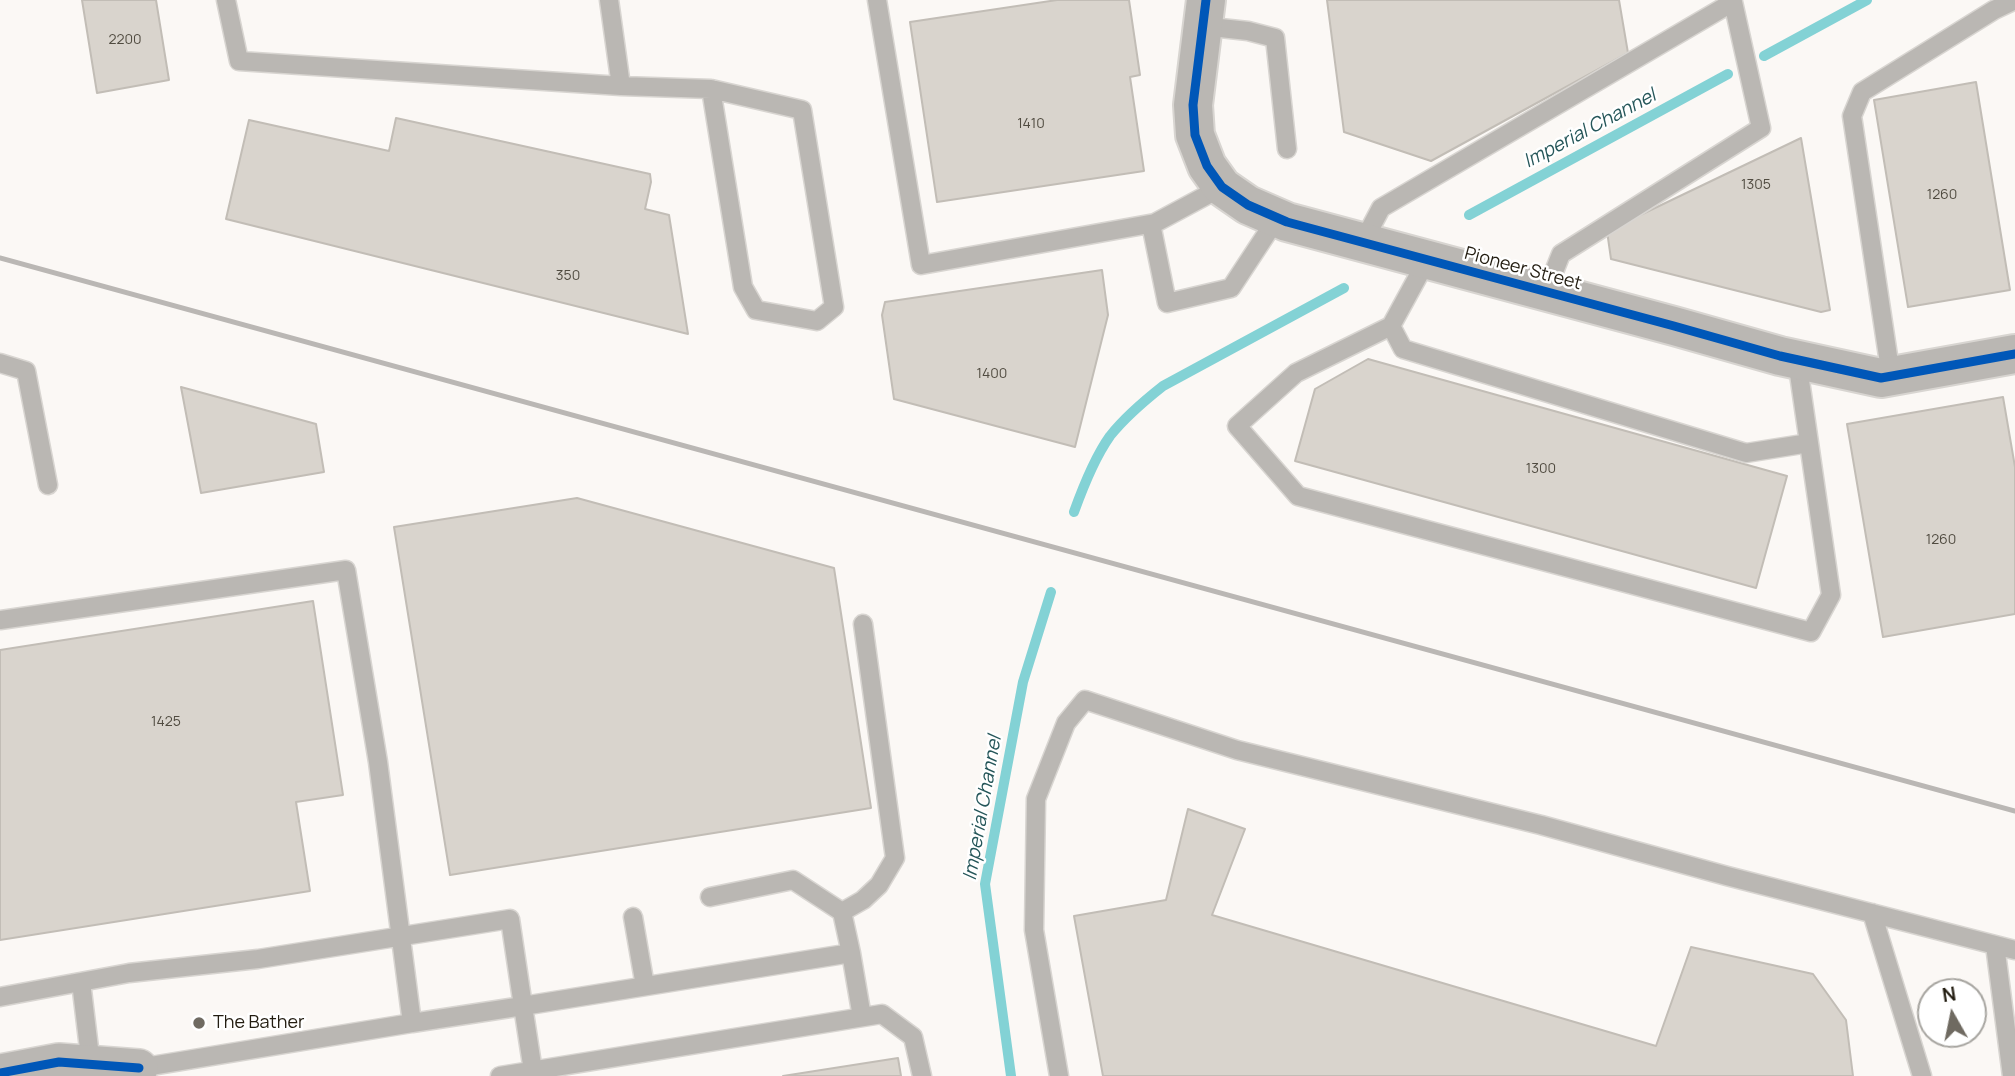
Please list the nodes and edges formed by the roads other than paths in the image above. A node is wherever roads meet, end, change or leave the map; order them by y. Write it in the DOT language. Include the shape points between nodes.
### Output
graph roads {
  1 [pos="226,0"];
  2 [pos="608,0"];
  3 [pos="877,0"];
  4 [pos="2015,0"];
  5 [pos="1204,13"];
  6 [pos="621,86"];
  7 [pos="711,89"];
  8 [pos="1287,149"];
  9 [pos="1222,187"];
  10 [pos="1278,218"];
  11 [pos="1151,224"];
  12 [pos="1363,242"];
  13 [pos="1427,260"];
  14 [pos="1546,292"];
  15 [pos="1391,326"];
  16 [pos="2015,354"];
  17 [pos="1797,360"];
  18 [pos="0,363"];
  19 [pos="1891,376"];
  20 [pos="1809,443"];
  21 [pos="48,485"];
  22 [pos="0,620"];
  23 [pos="863,624"];
  24 [pos="710,897"];
  25 [pos="842,912"];
  26 [pos="1872,913"];
  27 [pos="633,916"];
  28 [pos="401,937"];
  29 [pos="1995,945"];
  30 [pos="2015,950"];
  31 [pos="851,953"];
  32 [pos="81,982"];
  33 [pos="646,986"];
  34 [pos="0,997"];
  35 [pos="523,1006"];
  36 [pos="862,1017"];
  37 [pos="412,1023"];
  38 [pos="91,1065"];
  39 [pos="533,1071"];
  40 [pos="143,1072"];
  41 [pos="0,1073"];
  42 [pos="500,1076"];
  43 [pos="922,1076"];
  44 [pos="1059,1076"];
  45 [pos="1922,1076"];
  46 [pos="2012,1076"];
  1 -- 6 [label="lane" via="239,61"];
  2 -- 6 [label="lane"];
  3 -- 11 [label="lane" via="920,265"];
  4 -- 19 [label="lane" via="1862,92 1852,116"];
  5 -- 8 [label="lane" via="1275,38"];
  5 -- 9 [label="street, Pioneer Street" via="1193,105 1195,135"];
  6 -- 7 [label="lane"];
  7 -- 7 [label="lane" via="743,287 756,310 817,321 834,307 802,110"];
  9 -- 10 [label="street, Pioneer Street"];
  9 -- 11 [label="lane"];
  10 -- 11 [label="lane" via="1231,288 1167,303"];
  10 -- 12 [label="street, Pioneer Street"];
  12 -- 13 [label="street, Pioneer Street"];
  12 -- 14 [label="lane" via="1381,208 1733,2 1761,128 1561,254"];
  13 -- 14 [label="street, Pioneer Street"];
  13 -- 15 [label="lane"];
  14 -- 17 [label="street, Pioneer Street"];
  15 -- 20 [label="lane" via="1403,349 1746,453"];
  15 -- 20 [label="lane" via="1296,373 1237,426 1298,496 1811,632 1830,596"];
  16 -- 19 [label="street, Pioneer Street"];
  17 -- 19 [label="street, Pioneer Street"];
  17 -- 20 [label="lane"];
  18 -- 21 [label="lane" via="26,371"];
  22 -- 28 [label="lane" via="346,570"];
  23 -- 25 [label="lane" via="895,858 879,885"];
  24 -- 25 [label="lane" via="793,880"];
  25 -- 31 [label="lane"];
  26 -- 29 [label="lane"];
  26 -- 44 [label="lane" via="1237,750 1085,700 1066,723 1036,799 1034,930"];
  26 -- 45 [label="lane"];
  27 -- 33 [label="lane"];
  28 -- 32 [label="lane"];
  28 -- 35 [label="lane" via="510,919"];
  28 -- 37 [label="lane"];
  29 -- 30 [label="lane"];
  29 -- 46 [label="lane"];
  31 -- 33 [label="lane"];
  31 -- 36 [label="lane"];
  32 -- 34 [label="lane"];
  32 -- 38 [label="lane"];
  33 -- 35 [label="lane"];
  35 -- 37 [label="lane"];
  35 -- 39 [label="lane"];
  36 -- 39 [label="lane"];
  36 -- 43 [label="lane" via="882,1014 913,1037"];
  37 -- 40 [label="lane"];
  38 -- 40 [label="street"];
  38 -- 41 [label="street" via="59,1062"];
  39 -- 42 [label="lane"];
}
